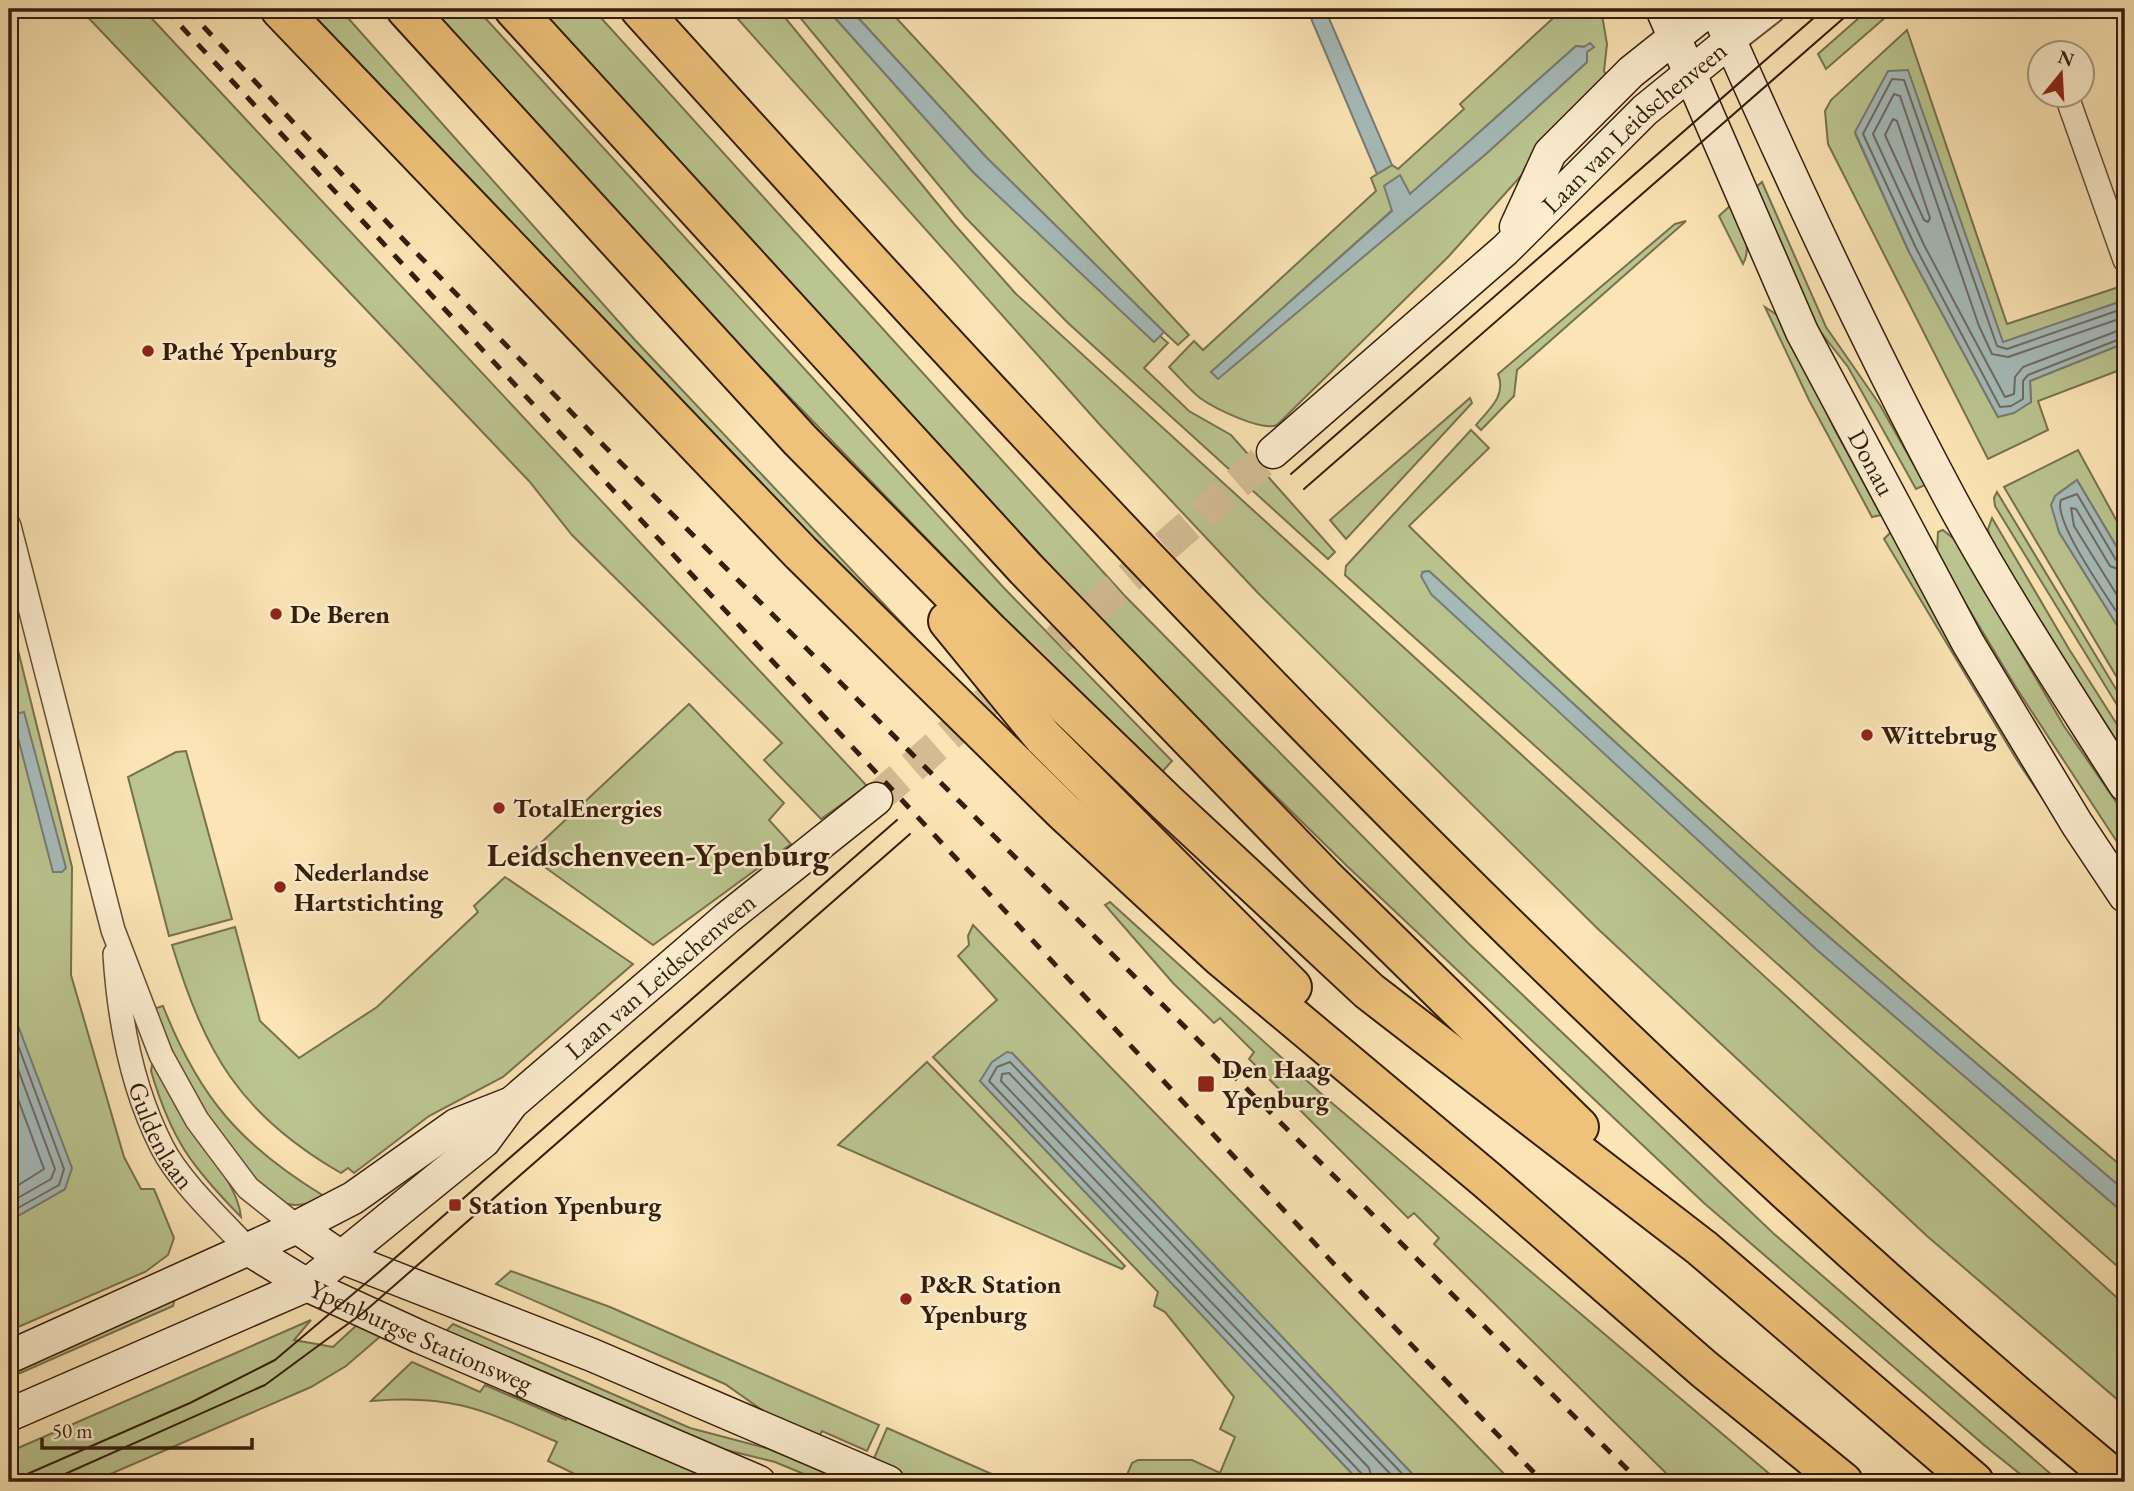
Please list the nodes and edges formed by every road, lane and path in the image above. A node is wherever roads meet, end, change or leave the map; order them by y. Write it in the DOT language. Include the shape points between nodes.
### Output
graph roads {
  1 [pos="280,9"];
  2 [pos="406,9"];
  3 [pos="513,9"];
  4 [pos="639,9"];
  5 [pos="1710,9"];
  6 [pos="1716,9"];
  7 [pos="1771,9"];
  8 [pos="1669,22"];
  9 [pos="1730,41"];
  10 [pos="1690,72"];
  11 [pos="2071,108"];
  12 [pos="1505,250"];
  13 [pos="2125,260"];
  14 [pos="800,440"];
  15 [pos="1273,452"];
  16 [pos="9,526"];
  17 [pos="2125,785"];
  18 [pos="876,799"];
  19 [pos="2125,896"];
  20 [pos="113,930"];
  21 [pos="512,1104"];
  22 [pos="1487,1180"];
  23 [pos="297,1227"];
  24 [pos="1702,1248"];
  25 [pos="248,1250"];
  26 [pos="341,1257"];
  27 [pos="307,1285"];
  28 [pos="9,1357"];
  29 [pos="9,1415"];
  30 [pos="759,1482"];
  31 [pos="888,1482"];
  32 [pos="1843,1482"];
  33 [pos="1974,1482"];
  34 [pos="2119,1482"];
  1 -- 22 [label="highway" via="659,407 946,699 1222,958"];
  2 -- 14 [label="highway"];
  3 -- 24 [label="highway" via="1008,549 1228,779"];
  4 -- 34 [label="highway" via="1086,495 1438,862 1716,1128 1921,1313"];
  5 -- 8 [label="main road, Laan van Leidschenveen"];
  6 -- 9 [label="main road, Donau"];
  7 -- 9 [label="street, Laan van Leidschenveen"];
  8 -- 10 [label="main road, Donau"];
  8 -- 12 [label="main road, Laan van Leidschenveen" via="1631,72 1550,153"];
  9 -- 10 [label="main road, Laan van Leidschenveen"];
  9 -- 17 [label="main road, Donau" via="1950,496"];
  10 -- 12 [label="main road, Laan van Leidschenveen" via="1645,110"];
  10 -- 19 [label="main road, Donau" via="1802,331 1899,518 1975,654"];
  11 -- 13 [label="street"];
  12 -- 15 [label="main road, Laan van Leidschenveen"];
  14 -- 22 [label="highway" via="1043,737"];
  14 -- 24 [label="highway" via="1073,714 1369,991"];
  16 -- 20 [label="street, Guldenlaan"];
  18 -- 21 [label="main road, Laan van Leidschenveen" via="727,918"];
  20 -- 23 [label="street, Guldenlaan" via="161,1055 197,1119 248,1188"];
  20 -- 25 [label="street, Guldenlaan" via="119,1015 162,1148"];
  21 -- 23 [label="main road, Laan van Leidschenveen" via="456,1125 353,1198"];
  21 -- 26 [label="main road, Laan van Leidschenveen" via="484,1141"];
  22 -- 32 [label="highway"];
  23 -- 25 [label="main road, Laan van Leidschenveen"];
  23 -- 26 [label="main road, Ypenburgse Stationsweg"];
  24 -- 33 [label="highway"];
  25 -- 27 [label="main road, Guldenlaan"];
  25 -- 28 [label="main road"];
  26 -- 27 [label="main road, Laan van Leidschenveen"];
  26 -- 31 [label="main road, Ypenburgse Stationsweg" via="605,1360"];
  27 -- 29 [label="main road, Ypenburgse Stationsweg"];
  27 -- 30 [label="main road, Ypenburgse Stationsweg"];
}
